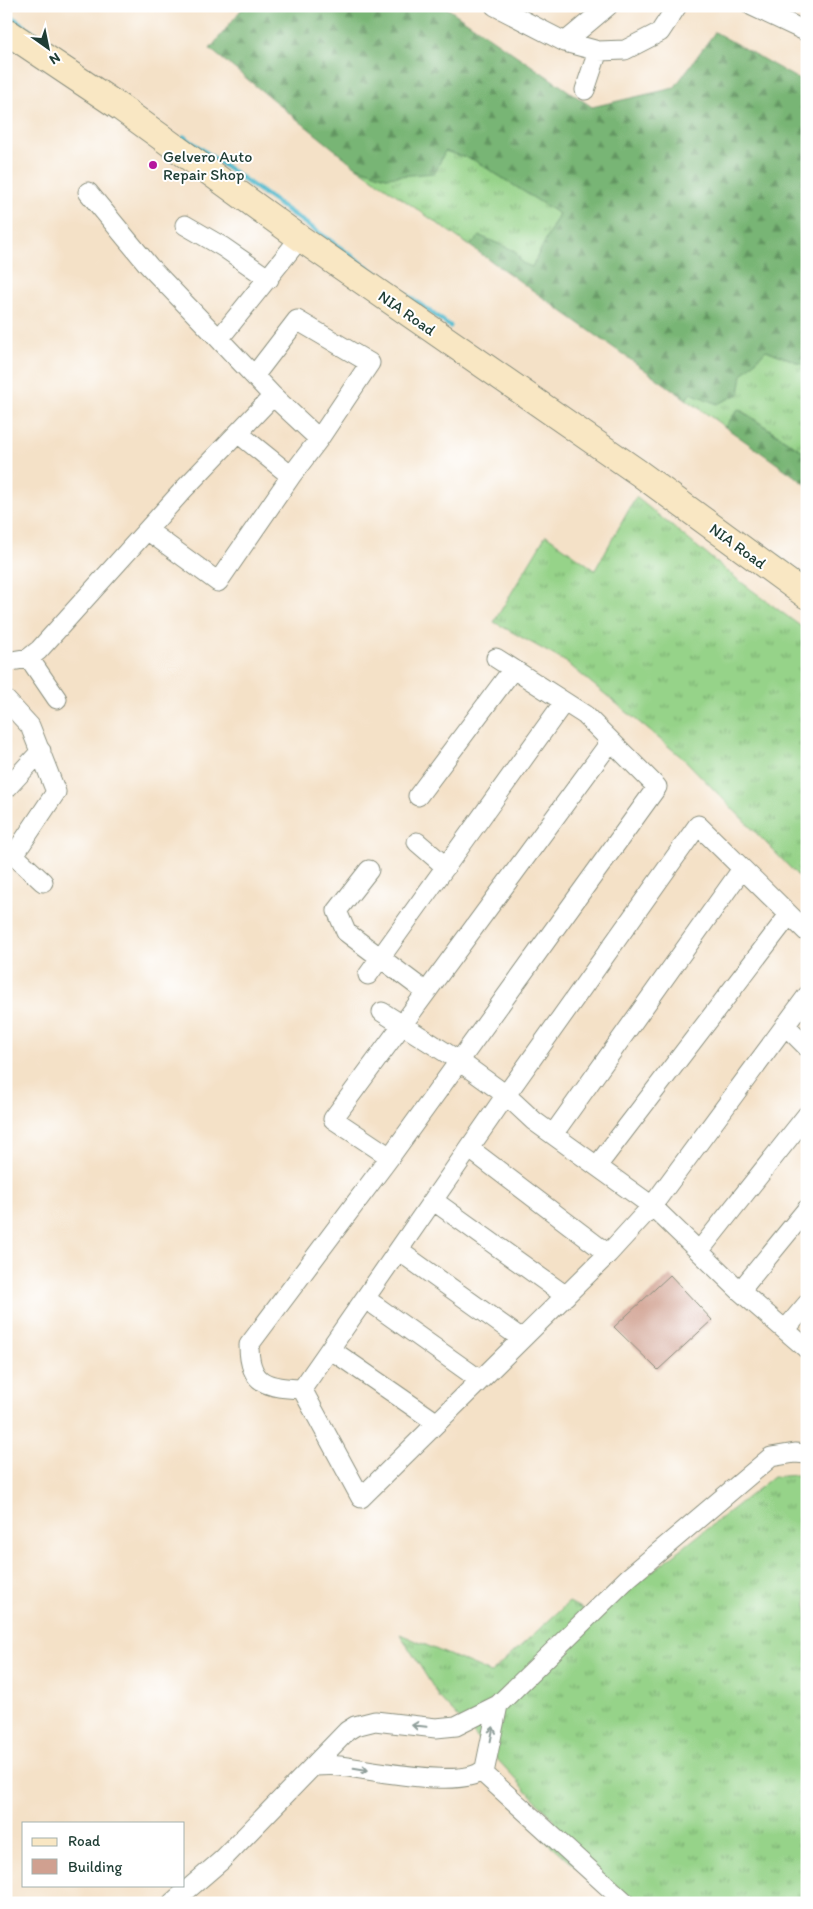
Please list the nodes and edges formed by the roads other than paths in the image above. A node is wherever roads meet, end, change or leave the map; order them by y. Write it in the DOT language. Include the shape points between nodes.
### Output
graph roads {
  1 [pos="495,6"];
  2 [pos="608,6"];
  3 [pos="677,6"];
  4 [pos="752,6"];
  5 [pos="6,31"];
  6 [pos="807,32"];
  7 [pos="565,42"];
  8 [pos="598,51"];
  9 [pos="585,90"];
  10 [pos="88,192"];
  11 [pos="185,225"];
  12 [pos="300,238"];
  13 [pos="269,280"];
  14 [pos="219,339"];
  15 [pos="254,376"];
  16 [pos="273,396"];
  17 [pos="238,433"];
  18 [pos="319,439"];
  19 [pos="291,476"];
  20 [pos="147,530"];
  21 [pos="807,596"];
  22 [pos="29,658"];
  23 [pos="496,658"];
  24 [pos="6,662"];
  25 [pos="513,669"];
  26 [pos="57,699"];
  27 [pos="564,702"];
  28 [pos="8,705"];
  29 [pos="611,741"];
  30 [pos="40,751"];
  31 [pos="6,789"];
  32 [pos="418,796"];
  33 [pos="417,842"];
  34 [pos="10,852"];
  35 [pos="446,867"];
  36 [pos="742,869"];
  37 [pos="369,870"];
  38 [pos="43,882"];
  39 [pos="789,914"];
  40 [pos="807,932"];
  41 [pos="381,958"];
  42 [pos="368,975"];
  43 [pos="426,992"];
  44 [pos="807,996"];
  45 [pos="382,1012"];
  46 [pos="785,1024"];
  47 [pos="401,1026"];
  48 [pos="807,1047"];
  49 [pos="459,1061"];
  50 [pos="506,1095"];
  51 [pos="807,1115"];
  52 [pos="554,1133"];
  53 [pos="470,1149"];
  54 [pos="390,1157"];
  55 [pos="597,1166"];
  56 [pos="434,1201"];
  57 [pos="652,1206"];
  58 [pos="807,1209"];
  59 [pos="700,1250"];
  60 [pos="399,1251"];
  61 [pos="608,1254"];
  62 [pos="740,1291"];
  63 [pos="566,1296"];
  64 [pos="366,1298"];
  65 [pos="807,1304"];
  66 [pos="786,1330"];
  67 [pos="522,1339"];
  68 [pos="330,1349"];
  69 [pos="807,1349"];
  70 [pos="480,1380"];
  71 [pos="302,1389"];
  72 [pos="437,1423"];
  73 [pos="807,1454"];
  74 [pos="498,1705"];
  75 [pos="313,1766"];
  76 [pos="482,1772"];
  77 [pos="172,1903"];
  78 [pos="626,1903"];
  1 -- 7 [label="street"];
  2 -- 7 [label="street"];
  3 -- 8 [label="street" via="660,32 625,50"];
  4 -- 6 [label="street"];
  5 -- 12 [label="street, NIA Road" via="121,108"];
  7 -- 8 [label="street"];
  8 -- 9 [label="street"];
  10 -- 14 [label="street" via="149,266"];
  11 -- 13 [label="street"];
  12 -- 13 [label="street"];
  12 -- 21 [label="street, NIA Road" via="639,473"];
  13 -- 14 [label="street"];
  14 -- 15 [label="street"];
  15 -- 16 [label="street"];
  15 -- 18 [label="street" via="297,320 370,363"];
  16 -- 17 [label="street"];
  16 -- 18 [label="street"];
  17 -- 19 [label="street"];
  17 -- 20 [label="street"];
  18 -- 19 [label="street"];
  19 -- 20 [label="street" via="218,582"];
  20 -- 22 [label="street"];
  22 -- 24 [label="street"];
  22 -- 26 [label="street"];
  23 -- 25 [label="street"];
  25 -- 27 [label="street"];
  25 -- 32 [label="street"];
  27 -- 29 [label="street" via="585,715"];
  27 -- 35 [label="street"];
  28 -- 30 [label="street" via="30,726"];
  29 -- 43 [label="street"];
  29 -- 49 [label="street" via="657,787"];
  30 -- 31 [label="street"];
  30 -- 34 [label="street" via="56,792"];
  33 -- 35 [label="street"];
  34 -- 38 [label="street"];
  35 -- 41 [label="street"];
  36 -- 39 [label="street"];
  36 -- 50 [label="street" via="698,825"];
  36 -- 52 [label="street"];
  37 -- 41 [label="street" via="337,910 346,932"];
  39 -- 40 [label="street"];
  39 -- 55 [label="street"];
  41 -- 42 [label="street"];
  41 -- 43 [label="street"];
  43 -- 47 [label="street"];
  44 -- 46 [label="street"];
  45 -- 47 [label="street"];
  46 -- 48 [label="street"];
  46 -- 57 [label="street"];
  47 -- 49 [label="street"];
  47 -- 54 [label="street" via="333,1119"];
  49 -- 50 [label="street"];
  49 -- 54 [label="street"];
  50 -- 52 [label="street" via="534,1121"];
  50 -- 53 [label="street"];
  51 -- 59 [label="street"];
  52 -- 55 [label="street"];
  53 -- 56 [label="street"];
  53 -- 61 [label="street"];
  54 -- 71 [label="street" via="249,1345 249,1360 259,1380 270,1387"];
  55 -- 57 [label="street"];
  56 -- 60 [label="street"];
  56 -- 63 [label="street"];
  57 -- 59 [label="street"];
  57 -- 61 [label="street"];
  58 -- 62 [label="street"];
  59 -- 62 [label="street"];
  60 -- 64 [label="street"];
  60 -- 67 [label="street"];
  61 -- 63 [label="street"];
  62 -- 66 [label="street"];
  63 -- 67 [label="street"];
  64 -- 68 [label="street"];
  64 -- 70 [label="street"];
  65 -- 66 [label="street"];
  66 -- 69 [label="street"];
  67 -- 70 [label="street"];
  68 -- 71 [label="street"];
  68 -- 72 [label="street"];
  70 -- 72 [label="street"];
  71 -- 72 [label="street" via="361,1498"];
  73 -- 74 [label="street" via="771,1457 628,1578"];
  74 -- 75 [label="street, one-way" via="456,1726 436,1728 375,1721 355,1726 335,1741"];
  76 -- 74 [label="street, one-way" via="487,1762"];
  75 -- 76 [label="street, one-way" via="464,1779"];
  75 -- 77 [label="street" via="222,1860"];
  76 -- 78 [label="street"];
}
